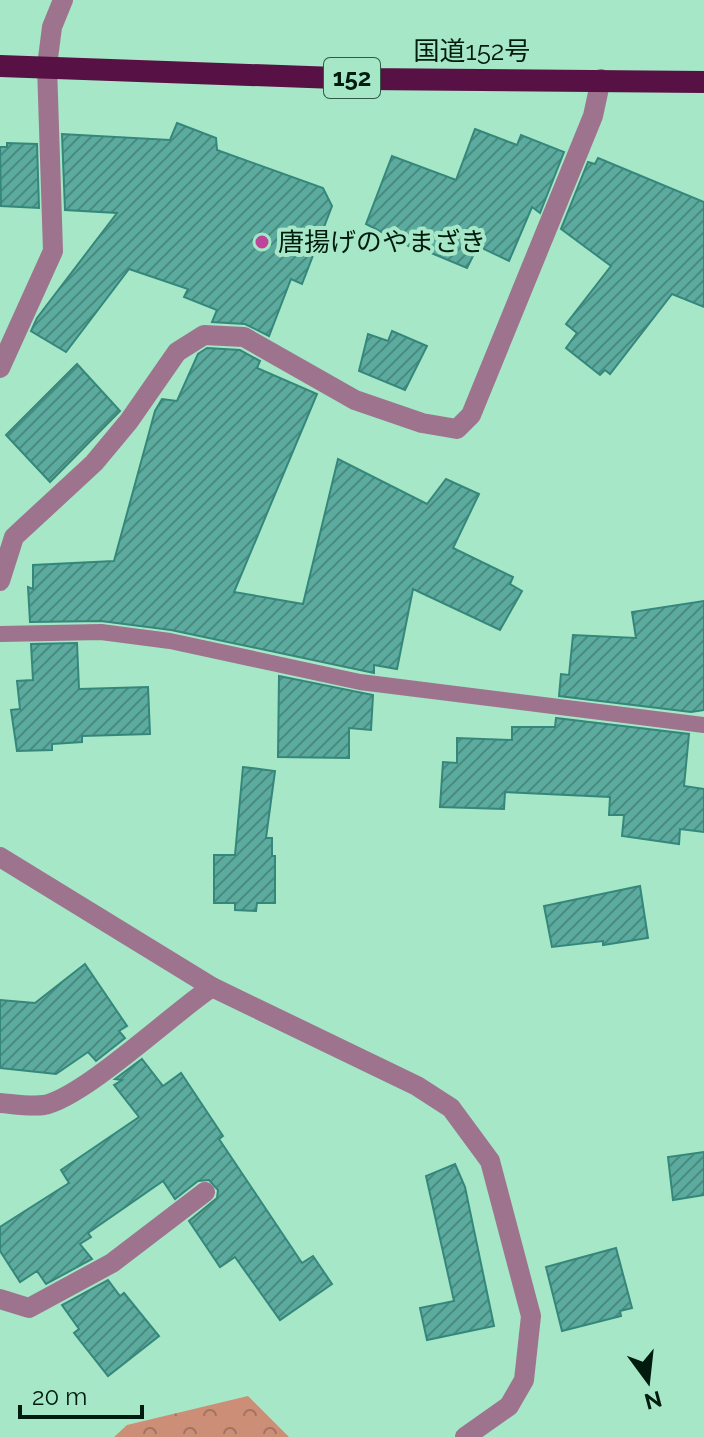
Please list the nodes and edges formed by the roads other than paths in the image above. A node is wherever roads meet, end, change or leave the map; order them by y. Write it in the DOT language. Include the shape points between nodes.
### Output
graph roads {
  1 [pos="63,0"];
  2 [pos="0,66"];
  3 [pos="47,66"];
  4 [pos="601,79"];
  5 [pos="704,82"];
  6 [pos="0,368"];
  7 [pos="7,530"];
  8 [pos="0,581"];
  9 [pos="0,634"];
  10 [pos="704,725"];
  11 [pos="0,857"];
  12 [pos="212,987"];
  13 [pos="0,1103"];
  14 [pos="205,1192"];
  15 [pos="0,1299"];
  16 [pos="465,1437"];
  1 -- 3 [label="street" via="52,27"];
  2 -- 3 [label="highway, 国道152号 / 152"];
  3 -- 4 [label="highway, 国道152号 / 152" via="363,79"];
  3 -- 6 [label="street" via="53,251"];
  4 -- 5 [label="highway, 国道152号 / 152"];
  4 -- 7 [label="street" via="593,116 471,415 457,429 355,400 244,337 204,335 177,352 94,463"];
  7 -- 8 [label="street"];
  9 -- 10 [label="lane" via="115,633 360,682"];
  11 -- 12 [label="street"];
  12 -- 13 [label="street" via="85,1085 44,1105"];
  12 -- 16 [label="street" via="417,1086 451,1108 490,1161 531,1316 524,1380 509,1406"];
  14 -- 15 [label="street" via="112,1263 29,1308"];
}
